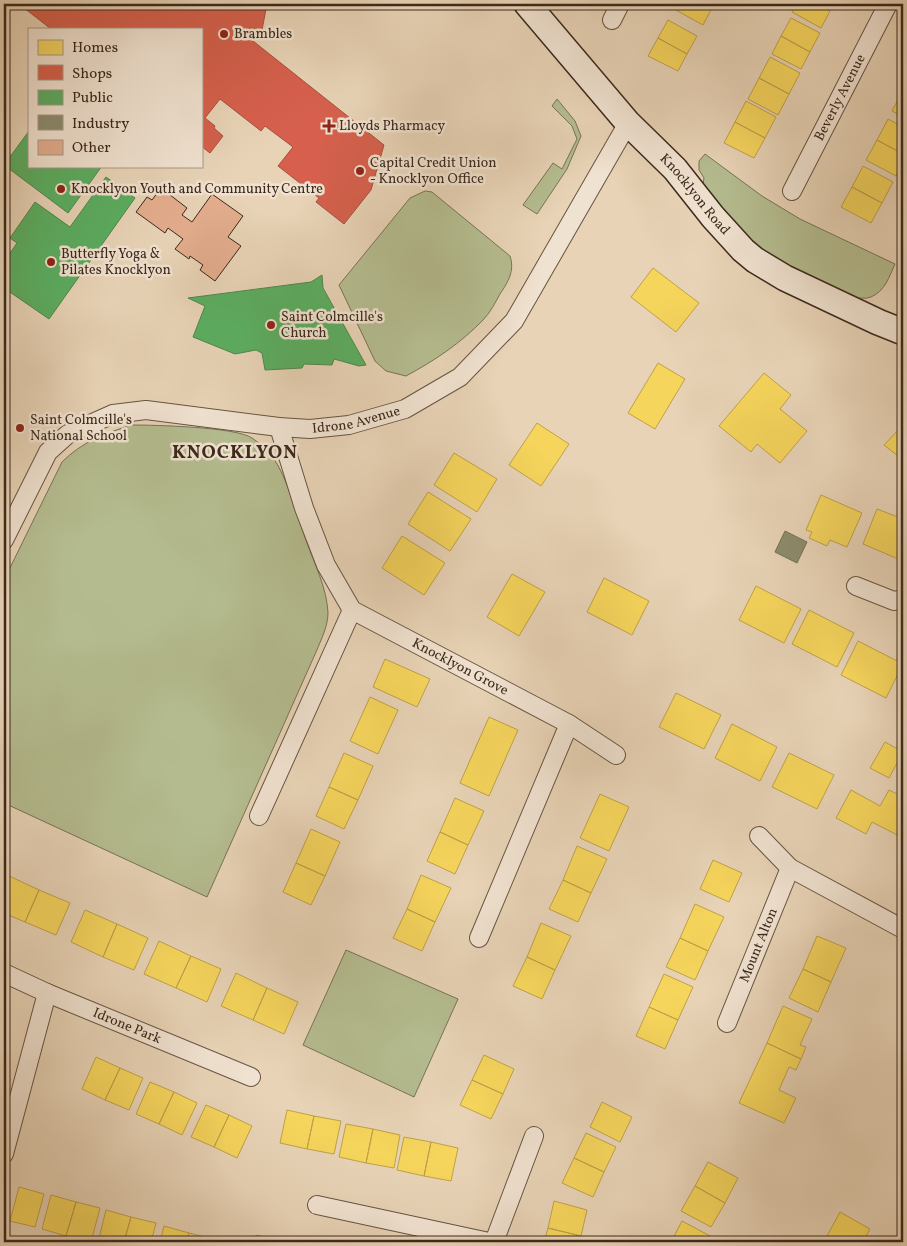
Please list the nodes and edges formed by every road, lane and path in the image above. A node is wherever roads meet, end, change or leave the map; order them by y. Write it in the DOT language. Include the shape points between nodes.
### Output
graph roads {
  1 [pos="527,4"];
  2 [pos="620,4"];
  3 [pos="888,4"];
  4 [pos="612,20"];
  5 [pos="628,123"];
  6 [pos="792,191"];
  7 [pos="903,332"];
  8 [pos="279,427"];
  9 [pos="4,540"];
  10 [pos="856,586"];
  11 [pos="903,599"];
  12 [pos="352,610"];
  13 [pos="569,724"];
  14 [pos="616,755"];
  15 [pos="259,816"];
  16 [pos="759,836"];
  17 [pos="790,868"];
  18 [pos="903,929"];
  19 [pos="479,938"];
  20 [pos="4,973"];
  21 [pos="47,993"];
  22 [pos="727,1024"];
  23 [pos="251,1077"];
  24 [pos="534,1136"];
  25 [pos="4,1154"];
  26 [pos="317,1205"];
  27 [pos="489,1242"];
  28 [pos="494,1242"];
  1 -- 5 [label="street, Knocklyon Road"];
  2 -- 4 [label="street"];
  3 -- 6 [label="street, Beverly Avenue"];
  5 -- 7 [label="street, Knocklyon Road" via="675,169 713,217 755,260 822,297"];
  5 -- 8 [label="street, Idrone Avenue" via="514,321 460,377 405,409 349,425 310,430"];
  8 -- 9 [label="street, Idrone Avenue" via="146,410 113,414 68,434 48,452"];
  8 -- 12 [label="street" via="326,565"];
  10 -- 11 [label="street" via="894,601"];
  12 -- 13 [label="street, Knocklyon Grove"];
  12 -- 15 [label="street"];
  13 -- 14 [label="street, Knocklyon Grove"];
  13 -- 19 [label="street"];
  16 -- 17 [label="street"];
  17 -- 18 [label="street"];
  17 -- 22 [label="street, Mount Alton"];
  20 -- 21 [label="street, Idrone Park"];
  21 -- 23 [label="street, Idrone Park"];
  21 -- 25 [label="street"];
  24 -- 28 [label="street"];
  26 -- 27 [label="street"];
}
